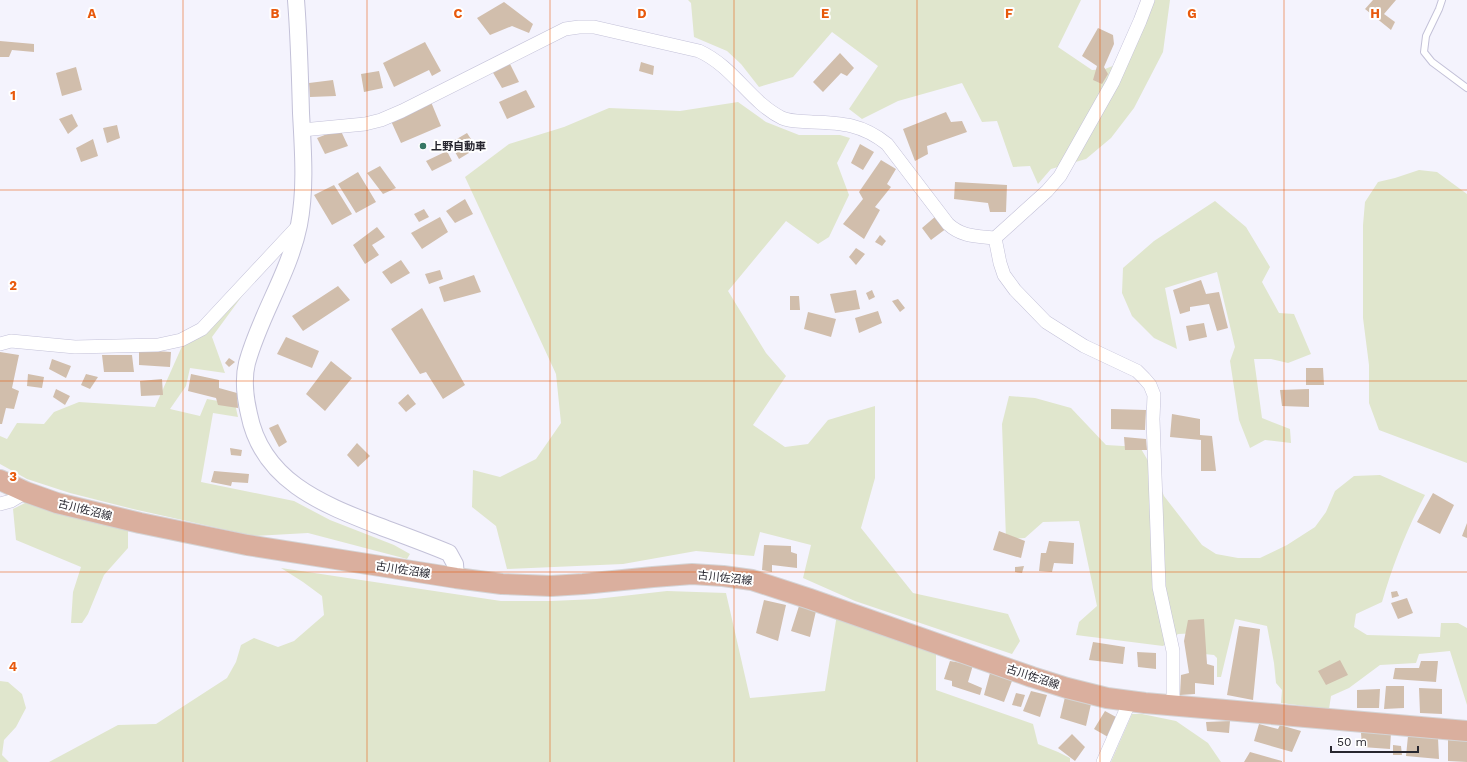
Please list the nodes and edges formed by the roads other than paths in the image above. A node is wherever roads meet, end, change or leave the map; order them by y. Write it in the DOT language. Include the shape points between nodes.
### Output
graph roads {
  1 [pos="296,0"];
  2 [pos="1148,0"];
  3 [pos="1442,0"];
  4 [pos="1467,88"];
  5 [pos="302,130"];
  6 [pos="299,225"];
  7 [pos="995,238"];
  8 [pos="0,344"];
  9 [pos="0,480"];
  10 [pos="26,492"];
  11 [pos="0,504"];
  12 [pos="456,578"];
  13 [pos="1130,701"];
  14 [pos="1173,705"];
  15 [pos="1467,731"];
  16 [pos="1103,762"];
  1 -- 5 [label="street"];
  2 -- 7 [label="street" via="1113,82 1060,176"];
  3 -- 4 [label="lane" via="1426,36 1424,52 1432,62"];
  5 -- 6 [label="street" via="303,182"];
  5 -- 7 [label="street" via="381,120 565,29 594,27 711,56 765,107 784,118 845,124 866,130 887,144 956,231 966,235"];
  6 -- 8 [label="street" via="202,329 181,340 158,345 75,347 11,341"];
  6 -- 12 [label="street" via="285,271 252,345 247,365 247,403 250,421 258,441 280,473 320,502 449,553 455,564"];
  7 -- 14 [label="street" via="1004,275 1019,295 1046,322 1084,346 1137,371 1150,385 1154,395 1159,587 1173,651"];
  9 -- 10 [label="main road, 古川佐沼線"];
  10 -- 11 [label="street"];
  10 -- 12 [label="main road, 古川佐沼線" via="85,510 247,545"];
  12 -- 13 [label="main road, 古川佐沼線" via="502,584 551,586 692,574 752,580 1032,677 1108,698"];
  13 -- 14 [label="main road, 古川佐沼線"];
  13 -- 16 [label="street"];
  14 -- 15 [label="main road, 古川佐沼線"];
}
